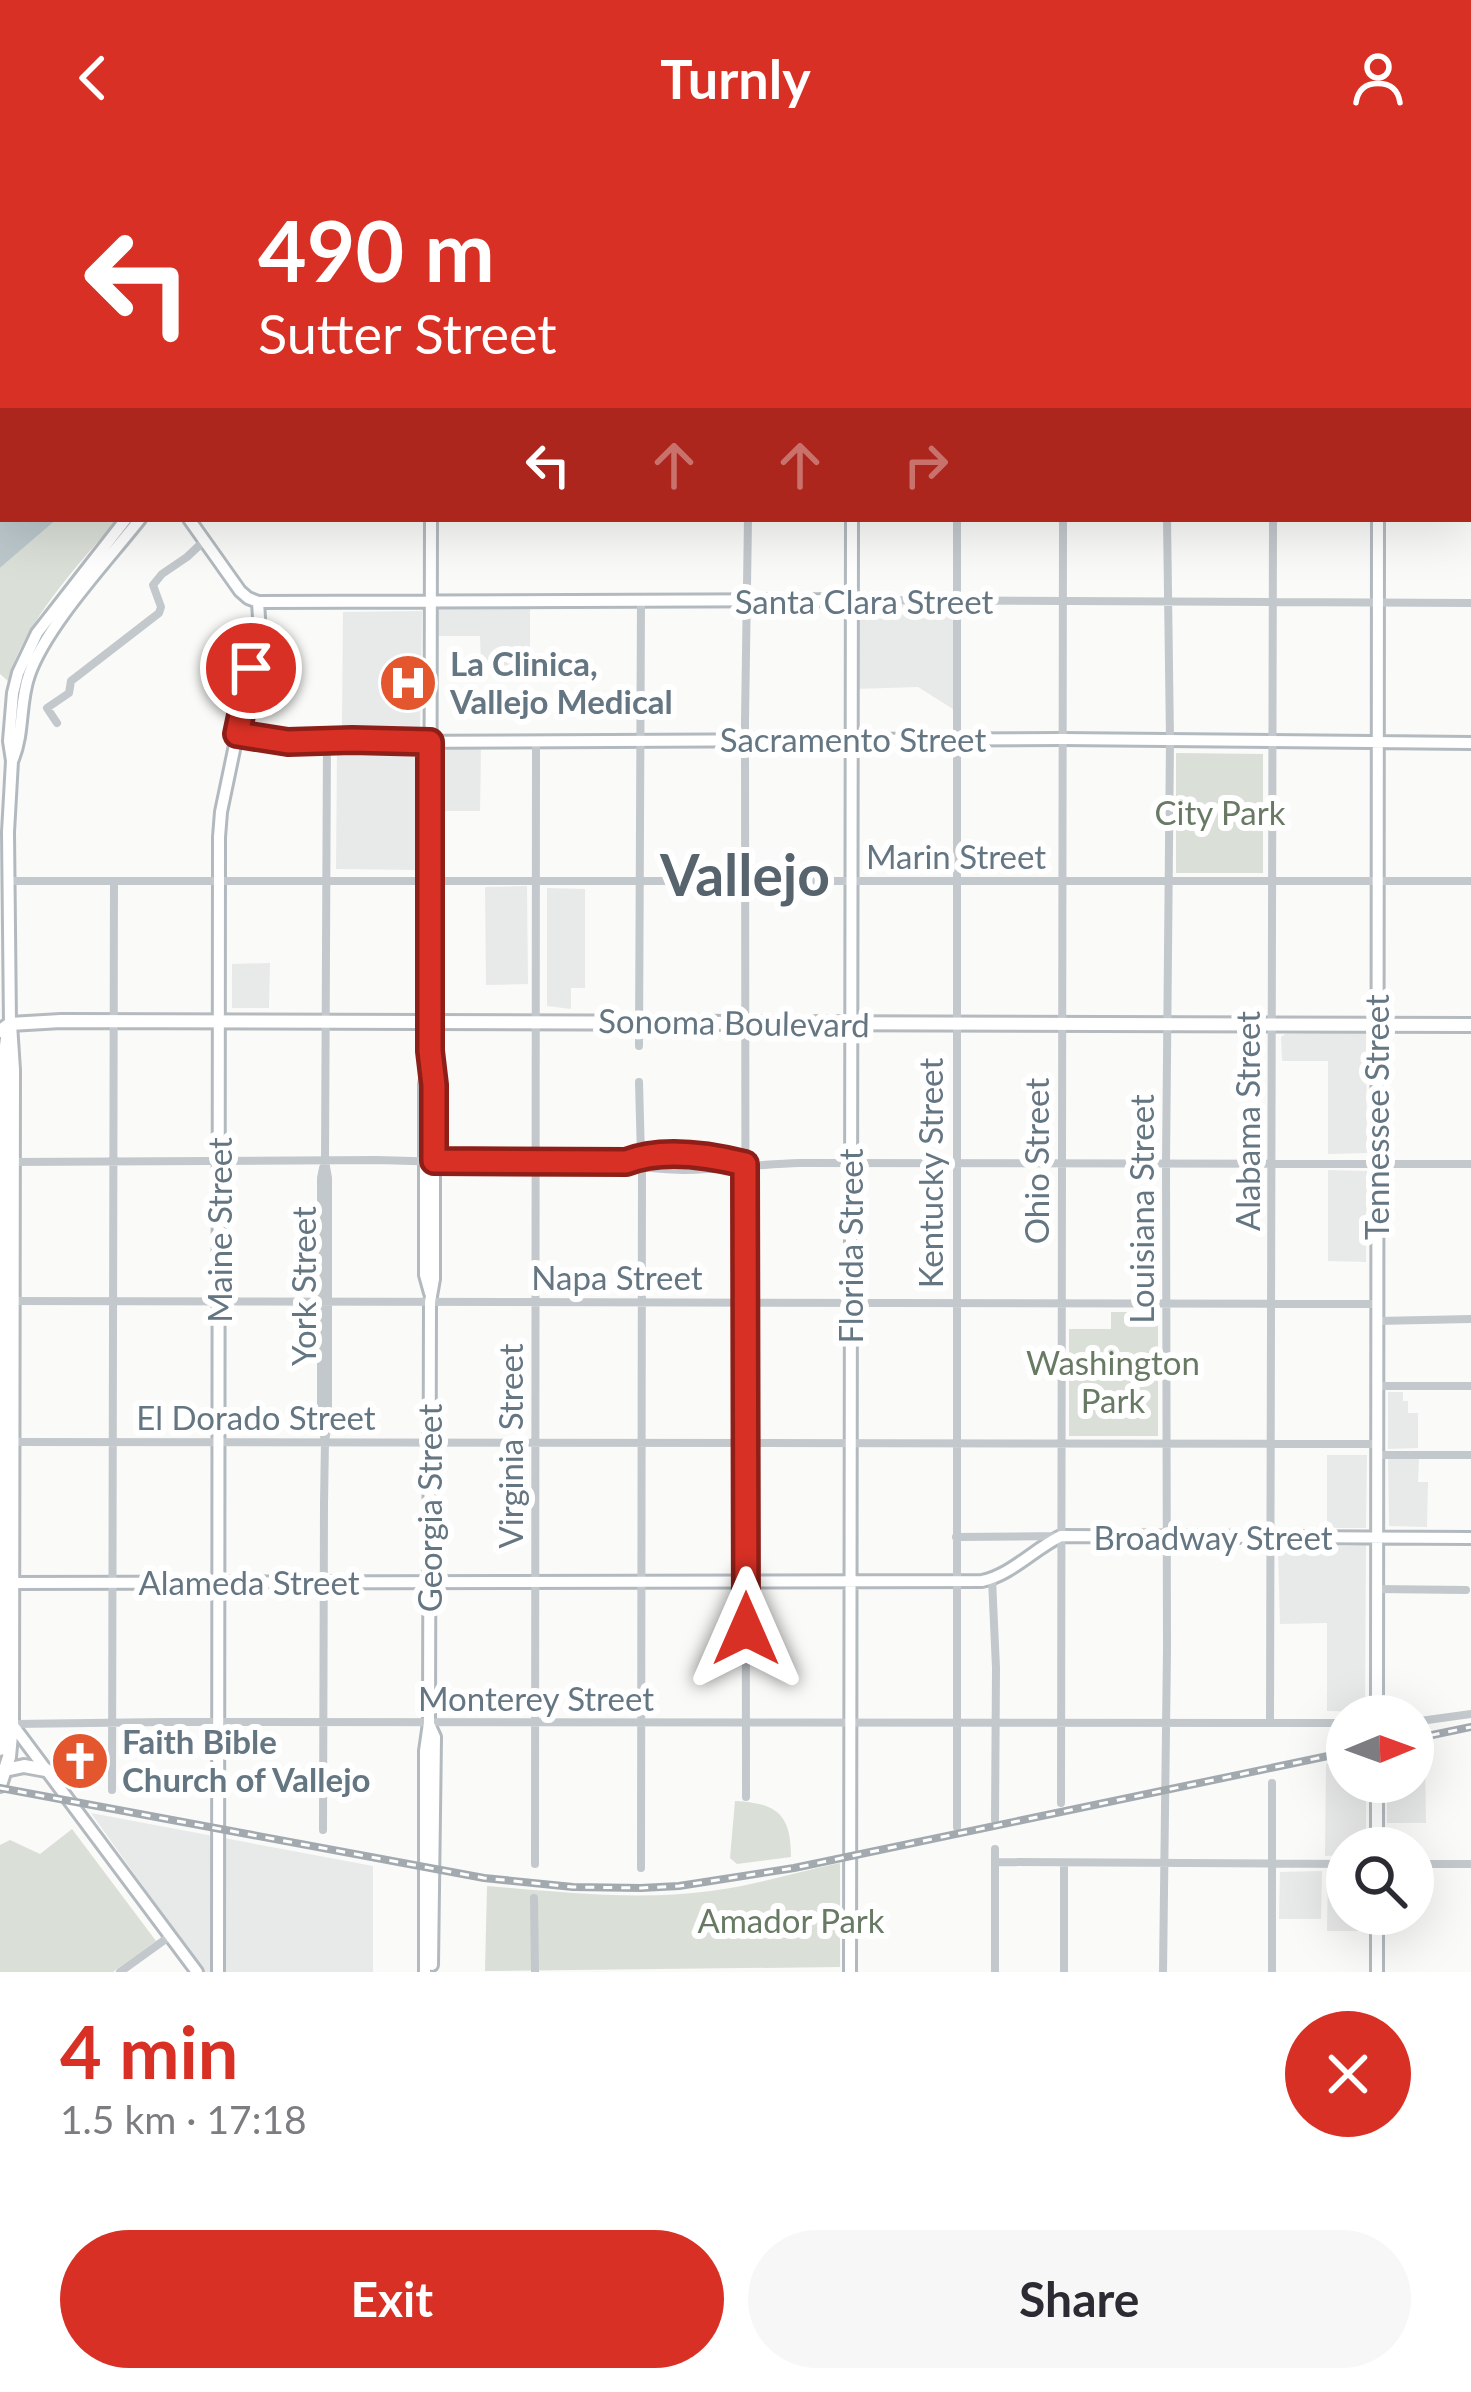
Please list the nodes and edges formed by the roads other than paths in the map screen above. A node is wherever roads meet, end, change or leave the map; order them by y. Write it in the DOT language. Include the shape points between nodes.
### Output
graph roads {
  1 [pos="124,522"];
  2 [pos="138,522"];
  3 [pos="191,522"];
  4 [pos="431,522"];
  5 [pos="748,522"];
  6 [pos="852,522"];
  7 [pos="957,522"];
  8 [pos="1063,522"];
  9 [pos="1167,522"];
  10 [pos="1273,522"];
  11 [pos="1378,522"];
  12 [pos="204,541"];
  13 [pos="852,600"];
  14 [pos="957,600"];
  15 [pos="641,601"];
  16 [pos="746,601"];
  17 [pos="258,602"];
  18 [pos="431,602"];
  19 [pos="1062,602"];
  20 [pos="1167,602"];
  21 [pos="1273,602"];
  22 [pos="1377,602"];
  23 [pos="1471,603"];
  24 [pos="23,675"];
  25 [pos="57,724"];
  26 [pos="237,734"];
  27 [pos="327,740"];
  28 [pos="641,740"];
  29 [pos="852,740"];
  30 [pos="1061,740"];
  31 [pos="1170,740"];
  32 [pos="1274,740"];
  33 [pos="536,741"];
  34 [pos="746,741"];
  35 [pos="957,741"];
  36 [pos="430,742"];
  37 [pos="1378,742"];
  38 [pos="1471,743"];
  39 [pos="326,880"];
  40 [pos="430,880"];
  41 [pos="536,880"];
  42 [pos="1272,880"];
  43 [pos="1377,880"];
  44 [pos="9,881"];
  45 [pos="115,881"];
  46 [pos="221,881"];
  47 [pos="639,881"];
  48 [pos="746,881"];
  49 [pos="851,881"];
  50 [pos="1168,881"];
  51 [pos="1471,881"];
  52 [pos="1062,882"];
  53 [pos="956,883"];
  54 [pos="220,1021"];
  55 [pos="430,1021"];
  56 [pos="536,1021"];
  57 [pos="114,1022"];
  58 [pos="326,1022"];
  59 [pos="1167,1023"];
  60 [pos="1272,1023"];
  61 [pos="639,1024"];
  62 [pos="956,1024"];
  63 [pos="1061,1024"];
  64 [pos="1377,1024"];
  65 [pos="747,1025"];
  66 [pos="851,1025"];
  67 [pos="1471,1025"];
  68 [pos="3,1026"];
  69 [pos="639,1046"];
  70 [pos="2,1066"];
  71 [pos="639,1082"];
  72 [pos="325,1160"];
  73 [pos="115,1161"];
  74 [pos="219,1161"];
  75 [pos="430,1161"];
  76 [pos="12,1162"];
  77 [pos="641,1162"];
  78 [pos="955,1162"];
  79 [pos="536,1163"];
  80 [pos="851,1163"];
  81 [pos="1062,1163"];
  82 [pos="745,1164"];
  83 [pos="1166,1164"];
  84 [pos="1272,1164"];
  85 [pos="1376,1164"];
  86 [pos="1471,1164"];
  87 [pos="430,1298"];
  88 [pos="5,1301"];
  89 [pos="113,1301"];
  90 [pos="220,1301"];
  91 [pos="534,1301"];
  92 [pos="325,1302"];
  93 [pos="640,1302"];
  94 [pos="745,1303"];
  95 [pos="852,1304"];
  96 [pos="955,1304"];
  97 [pos="1061,1304"];
  98 [pos="1272,1304"];
  99 [pos="1377,1304"];
  100 [pos="1166,1305"];
  101 [pos="1471,1319"];
  102 [pos="1377,1321"];
  103 [pos="1376,1386"];
  104 [pos="1471,1386"];
  105 [pos="325,1441"];
  106 [pos="4,1442"];
  107 [pos="115,1442"];
  108 [pos="220,1442"];
  109 [pos="430,1443"];
  110 [pos="535,1444"];
  111 [pos="640,1444"];
  112 [pos="746,1444"];
  113 [pos="852,1444"];
  114 [pos="957,1444"];
  115 [pos="1061,1444"];
  116 [pos="1166,1444"];
  117 [pos="1273,1444"];
  118 [pos="1376,1450"];
  119 [pos="1471,1455"];
  120 [pos="1061,1536"];
  121 [pos="956,1537"];
  122 [pos="1166,1538"];
  123 [pos="1272,1538"];
  124 [pos="1377,1538"];
  125 [pos="1471,1538"];
  126 [pos="992,1579"];
  127 [pos="956,1581"];
  128 [pos="535,1582"];
  129 [pos="640,1582"];
  130 [pos="747,1582"];
  131 [pos="850,1582"];
  132 [pos="5,1583"];
  133 [pos="112,1583"];
  134 [pos="219,1583"];
  135 [pos="324,1583"];
  136 [pos="430,1583"];
  137 [pos="1377,1589"];
  138 [pos="1466,1590"];
  139 [pos="1,1669"];
  140 [pos="1377,1695"];
  141 [pos="1,1710"];
  142 [pos="1471,1714"];
  143 [pos="1434,1719"];
  144 [pos="112,1723"];
  145 [pos="219,1723"];
  146 [pos="324,1723"];
  147 [pos="429,1723"];
  148 [pos="746,1723"];
  149 [pos="850,1723"];
  150 [pos="956,1723"];
  151 [pos="995,1723"];
  152 [pos="1062,1723"];
  153 [pos="1166,1723"];
  154 [pos="1270,1723"];
  155 [pos="1326,1723"];
  156 [pos="12,1724"];
  157 [pos="534,1724"];
  158 [pos="640,1724"];
  159 [pos="0,1749"];
  160 [pos="3,1769"];
  161 [pos="46,1770"];
  162 [pos="1272,1783"];
  163 [pos="0,1785"];
  164 [pos="112,1790"];
  165 [pos="746,1797"];
  166 [pos="1061,1803"];
  167 [pos="995,1820"];
  168 [pos="957,1827"];
  169 [pos="323,1831"];
  170 [pos="995,1849"];
  171 [pos="995,1862"];
  172 [pos="1064,1863"];
  173 [pos="1165,1863"];
  174 [pos="1272,1863"];
  175 [pos="535,1864"];
  176 [pos="1326,1864"];
  177 [pos="1434,1864"];
  178 [pos="1471,1864"];
  179 [pos="641,1868"];
  180 [pos="534,1898"];
  181 [pos="1377,1935"];
  182 [pos="170,1936"];
  183 [pos="218,1948"];
  184 [pos="194,1967"];
  185 [pos="120,1972"];
  186 [pos="218,1972"];
  187 [pos="429,1972"];
  188 [pos="536,1972"];
  189 [pos="850,1972"];
  190 [pos="994,1972"];
  191 [pos="1064,1972"];
  192 [pos="1163,1972"];
  193 [pos="1272,1972"];
  194 [pos="1377,1972"];
  1 -- 24 [label="main road" via="37,633"];
  2 -- 24 [label="main road"];
  3 -- 12 [label="main road"];
  4 -- 18 [label="main road, Georgia Street"];
  5 -- 16 [label="street"];
  6 -- 13 [label="main road, Florida Street"];
  7 -- 14 [label="street, Kentucky Street"];
  8 -- 19 [label="street, Ohio Street"];
  9 -- 20 [label="street, Louisiana Street"];
  10 -- 21 [label="street, Alabama Street"];
  11 -- 22 [label="main road, Tennessee Street"];
  12 -- 17 [label="main road" via="240,591"];
  12 -- 25 [label="street" via="153,585 159,613 47,708"];
  13 -- 14 [label="street, Santa Clara Street"];
  13 -- 16 [label="main road, Santa Clara Street"];
  13 -- 29 [label="main road, Florida Street"];
  14 -- 19 [label="street, Santa Clara Street"];
  14 -- 35 [label="street, Kentucky Street"];
  15 -- 16 [label="main road, Santa Clara Street"];
  15 -- 18 [label="main road, Santa Clara Street"];
  15 -- 28 [label="street"];
  16 -- 34 [label="street"];
  17 -- 18 [label="main road, Santa Clara Street"];
  17 -- 26 [label="main road, Maine Street"];
  18 -- 36 [label="main road, Georgia Street"];
  19 -- 20 [label="street, Santa Clara Street"];
  19 -- 30 [label="street, Ohio Street"];
  20 -- 21 [label="street, Santa Clara Street"];
  20 -- 31 [label="street, Louisiana Street"];
  21 -- 22 [label="street, Santa Clara Street"];
  21 -- 32 [label="street, Alabama Street"];
  22 -- 23 [label="street, Santa Clara Street"];
  22 -- 37 [label="main road, Tennessee Street"];
  24 -- 44 [label="main road" via="20,742 11,761"];
  26 -- 27 [label="main road, Sacramento Street"];
  26 -- 46 [label="main road, Maine Street" via="221,812"];
  27 -- 36 [label="main road, Sacramento Street"];
  27 -- 39 [label="street, York Street"];
  28 -- 33 [label="main road, Sacramento Street"];
  28 -- 34 [label="main road, Sacramento Street"];
  28 -- 47 [label="street"];
  29 -- 34 [label="main road, Sacramento Street"];
  29 -- 35 [label="main road, Sacramento Street"];
  29 -- 49 [label="main road, Florida Street"];
  30 -- 31 [label="main road, Sacramento Street"];
  30 -- 35 [label="main road, Sacramento Street"];
  30 -- 52 [label="street, Ohio Street"];
  31 -- 32 [label="main road, Sacramento Street"];
  31 -- 50 [label="street, Louisiana Street"];
  32 -- 37 [label="main road, Sacramento Street"];
  32 -- 42 [label="street, Alabama Street"];
  33 -- 36 [label="main road, Sacramento Street"];
  33 -- 41 [label="street, Virginia Street"];
  34 -- 48 [label="street"];
  35 -- 53 [label="street, Kentucky Street"];
  36 -- 40 [label="main road, Georgia Street"];
  37 -- 38 [label="main road, Sacramento Street"];
  37 -- 43 [label="main road, Tennessee Street"];
  39 -- 40 [label="street, Marin Street"];
  39 -- 46 [label="street, Marin Street"];
  39 -- 58 [label="street, York Street"];
  40 -- 41 [label="street, Marin Street"];
  40 -- 55 [label="main road, Georgia Street"];
  41 -- 47 [label="street, Marin Street"];
  41 -- 56 [label="street, Virginia Street"];
  42 -- 43 [label="street, Marin Street"];
  42 -- 50 [label="street, Marin Street"];
  42 -- 60 [label="street, Alabama Street"];
  43 -- 51 [label="street, Marin Street"];
  43 -- 64 [label="main road, Tennessee Street"];
  44 -- 45 [label="street, Marin Street"];
  44 -- 68 [label="main road"];
  45 -- 46 [label="street, Marin Street"];
  45 -- 57 [label="street"];
  46 -- 54 [label="main road, Maine Street"];
  47 -- 48 [label="street, Marin Street"];
  47 -- 61 [label="street"];
  48 -- 49 [label="street, Marin Street"];
  48 -- 65 [label="street"];
  49 -- 53 [label="street, Marin Street"];
  49 -- 66 [label="main road, Florida Street"];
  50 -- 52 [label="street, Marin Street"];
  50 -- 59 [label="street, Louisiana Street"];
  52 -- 53 [label="street, Marin Street"];
  52 -- 63 [label="street, Ohio Street"];
  53 -- 62 [label="street, Kentucky Street"];
  54 -- 57 [label="main road, Sonoma Boulevard"];
  54 -- 58 [label="main road, Sonoma Boulevard"];
  54 -- 74 [label="main road, Maine Street"];
  55 -- 56 [label="main road, Sonoma Boulevard"];
  55 -- 58 [label="main road, Sonoma Boulevard"];
  55 -- 75 [label="main road, Georgia Street"];
  56 -- 61 [label="main road, Sonoma Boulevard"];
  56 -- 79 [label="street, Virginia Street"];
  57 -- 68 [label="main road, Sonoma Boulevard"];
  57 -- 73 [label="street"];
  58 -- 72 [label="street, York Street"];
  59 -- 60 [label="main road, Sonoma Boulevard"];
  59 -- 63 [label="main road, Sonoma Boulevard"];
  59 -- 83 [label="street, Louisiana Street"];
  60 -- 64 [label="main road, Sonoma Boulevard"];
  60 -- 84 [label="street, Alabama Street"];
  61 -- 65 [label="main road, Sonoma Boulevard"];
  61 -- 69 [label="street"];
  62 -- 63 [label="main road, Sonoma Boulevard"];
  62 -- 66 [label="main road, Sonoma Boulevard"];
  62 -- 78 [label="street, Kentucky Street"];
  63 -- 81 [label="street, Ohio Street"];
  64 -- 67 [label="main road, Sonoma Boulevard"];
  64 -- 85 [label="main road, Tennessee Street"];
  65 -- 66 [label="main road, Sonoma Boulevard"];
  65 -- 82 [label="street"];
  66 -- 80 [label="main road, Florida Street"];
  68 -- 70 [label="main road"];
  68 -- 76 [label="main road" via="13,1042"];
  70 -- 88 [label="main road"];
  71 -- 77 [label="street"];
  72 -- 74 [label="street"];
  72 -- 75 [label="street"];
  72 -- 92 [label="street, York Street"];
  73 -- 74 [label="street"];
  73 -- 76 [label="street"];
  73 -- 89 [label="street"];
  74 -- 90 [label="main road, Maine Street"];
  75 -- 79 [label="street"];
  75 -- 87 [label="main road, Georgia Street"];
  76 -- 88 [label="main road"];
  77 -- 79 [label="street"];
  77 -- 82 [label="street" via="692,1169"];
  77 -- 93 [label="street"];
  78 -- 80 [label="street"];
  78 -- 81 [label="street"];
  78 -- 96 [label="street, Kentucky Street"];
  79 -- 91 [label="street, Virginia Street"];
  80 -- 82 [label="street"];
  80 -- 95 [label="main road, Florida Street"];
  81 -- 83 [label="street"];
  81 -- 97 [label="street, Ohio Street"];
  82 -- 94 [label="street"];
  83 -- 84 [label="street"];
  83 -- 100 [label="street, Louisiana Street"];
  84 -- 85 [label="street"];
  84 -- 98 [label="street, Alabama Street"];
  85 -- 86 [label="street"];
  85 -- 99 [label="main road, Tennessee Street"];
  87 -- 91 [label="street, Napa Street"];
  87 -- 92 [label="street, Napa Street"];
  87 -- 109 [label="main road, Georgia Street"];
  88 -- 89 [label="street, Napa Street"];
  88 -- 106 [label="main road"];
  89 -- 90 [label="street, Napa Street"];
  89 -- 107 [label="street"];
  90 -- 92 [label="street, Napa Street"];
  90 -- 108 [label="main road, Maine Street"];
  91 -- 93 [label="street, Napa Street"];
  91 -- 110 [label="street, Virginia Street"];
  92 -- 105 [label="street, York Street"];
  93 -- 94 [label="street, Napa Street"];
  93 -- 111 [label="street"];
  94 -- 95 [label="street, Napa Street"];
  94 -- 112 [label="street"];
  95 -- 96 [label="street, Napa Street"];
  95 -- 113 [label="main road, Florida Street"];
  96 -- 97 [label="street, Napa Street"];
  96 -- 114 [label="street, Kentucky Street"];
  97 -- 100 [label="street, Napa Street"];
  97 -- 115 [label="street, Ohio Street"];
  98 -- 99 [label="street, Napa Street"];
  98 -- 100 [label="street, Napa Street"];
  98 -- 117 [label="street, Alabama Street"];
  99 -- 102 [label="main road, Tennessee Street"];
  100 -- 116 [label="street, Louisiana Street"];
  101 -- 102 [label="street"];
  102 -- 103 [label="main road, Tennessee Street"];
  103 -- 104 [label="street"];
  103 -- 118 [label="main road, Tennessee Street"];
  105 -- 108 [label="street, El Dorado Street"];
  105 -- 109 [label="street, El Dorado Street"];
  105 -- 135 [label="street, York Street"];
  106 -- 107 [label="street, El Dorado Street"];
  106 -- 132 [label="main road"];
  107 -- 108 [label="street, El Dorado Street"];
  107 -- 133 [label="street"];
  108 -- 134 [label="main road, Maine Street"];
  109 -- 110 [label="street, El Dorado Street"];
  109 -- 136 [label="main road, Georgia Street"];
  110 -- 111 [label="street, El Dorado Street"];
  110 -- 128 [label="street, Virginia Street"];
  111 -- 112 [label="street, El Dorado Street"];
  111 -- 129 [label="street"];
  112 -- 113 [label="street, El Dorado Street"];
  112 -- 130 [label="street"];
  113 -- 114 [label="street, El Dorado Street"];
  113 -- 131 [label="main road, Florida Street"];
  114 -- 115 [label="street, El Dorado Street"];
  114 -- 121 [label="street, Kentucky Street"];
  115 -- 116 [label="street, El Dorado Street"];
  115 -- 120 [label="street, Ohio Street"];
  116 -- 117 [label="street, El Dorado Street"];
  116 -- 122 [label="street, Louisiana Street"];
  117 -- 118 [label="street, El Dorado Street"];
  117 -- 123 [label="street, Alabama Street"];
  118 -- 119 [label="street, El Dorado Street"];
  118 -- 124 [label="main road, Tennessee Street"];
  120 -- 121 [label="street, Broadway Street"];
  120 -- 122 [label="main road, Broadway Street"];
  120 -- 126 [label="main road"];
  120 -- 152 [label="street, Ohio Street"];
  121 -- 127 [label="street, Kentucky Street"];
  122 -- 123 [label="main road, Broadway Street"];
  122 -- 153 [label="street, Louisiana Street"];
  123 -- 124 [label="main road, Broadway Street"];
  123 -- 154 [label="street, Alabama Street"];
  124 -- 125 [label="main road, Broadway Street"];
  124 -- 137 [label="main road, Tennessee Street"];
  126 -- 127 [label="main road, Alameda Street"];
  126 -- 151 [label="street"];
  127 -- 131 [label="main road, Alameda Street"];
  127 -- 150 [label="street, Kentucky Street"];
  128 -- 129 [label="main road, Alameda Street"];
  128 -- 136 [label="main road, Alameda Street"];
  128 -- 157 [label="street, Virginia Street"];
  129 -- 130 [label="main road, Alameda Street"];
  129 -- 158 [label="street"];
  130 -- 131 [label="main road, Alameda Street"];
  130 -- 148 [label="street"];
  131 -- 149 [label="main road, Florida Street"];
  132 -- 133 [label="main road, Alameda Street"];
  132 -- 139 [label="main road"];
  132 -- 156 [label="main road"];
  133 -- 134 [label="main road, Alameda Street"];
  133 -- 144 [label="street"];
  134 -- 135 [label="main road, Alameda Street"];
  134 -- 145 [label="main road, Maine Street"];
  135 -- 136 [label="main road, Alameda Street"];
  135 -- 146 [label="street, York Street"];
  136 -- 147 [label="main road, Georgia Street"];
  137 -- 138 [label="street"];
  137 -- 140 [label="main road, Tennessee Street"];
  139 -- 141 [label="main road"];
  141 -- 156 [label="main road"];
  141 -- 159 [label="main road"];
  142 -- 143 [label="street"];
  144 -- 145 [label="street, Monterey Street"];
  144 -- 156 [label="street, Monterey Street"];
  144 -- 164 [label="street"];
  145 -- 146 [label="street, Monterey Street"];
  145 -- 183 [label="main road, Maine Street"];
  146 -- 147 [label="street, Monterey Street"];
  146 -- 169 [label="street, York Street"];
  147 -- 157 [label="street, Monterey Street"];
  147 -- 187 [label="main road, Georgia Street"];
  148 -- 149 [label="street, Monterey Street"];
  148 -- 158 [label="street, Monterey Street"];
  148 -- 165 [label="street"];
  149 -- 150 [label="street, Monterey Street"];
  149 -- 189 [label="main road, Florida Street"];
  150 -- 151 [label="street, Monterey Street"];
  150 -- 168 [label="street, Kentucky Street"];
  151 -- 152 [label="street, Monterey Street"];
  151 -- 167 [label="street"];
  152 -- 153 [label="street, Monterey Street"];
  152 -- 166 [label="street, Ohio Street"];
  153 -- 154 [label="street, Monterey Street"];
  153 -- 173 [label="street, Louisiana Street"];
  154 -- 155 [label="street, Monterey Street"];
  156 -- 160 [label="main road"];
  156 -- 161 [label="main road"];
  157 -- 158 [label="street, Monterey Street"];
  157 -- 175 [label="street, Virginia Street"];
  158 -- 179 [label="street"];
  160 -- 161 [label="main road"];
  160 -- 163 [label="main road"];
  161 -- 182 [label="main road"];
  162 -- 174 [label="street"];
  170 -- 171 [label="street"];
  171 -- 172 [label="street"];
  171 -- 190 [label="street"];
  172 -- 173 [label="street"];
  172 -- 191 [label="street"];
  173 -- 174 [label="street"];
  173 -- 192 [label="street, Louisiana Street"];
  174 -- 176 [label="street"];
  174 -- 193 [label="street"];
  177 -- 178 [label="street"];
  180 -- 188 [label="street"];
  181 -- 194 [label="main road"];
  182 -- 184 [label="main road"];
  182 -- 185 [label="street"];
  183 -- 184 [label="main road" via="210,1962"];
  183 -- 186 [label="main road, Maine Street"];
}
